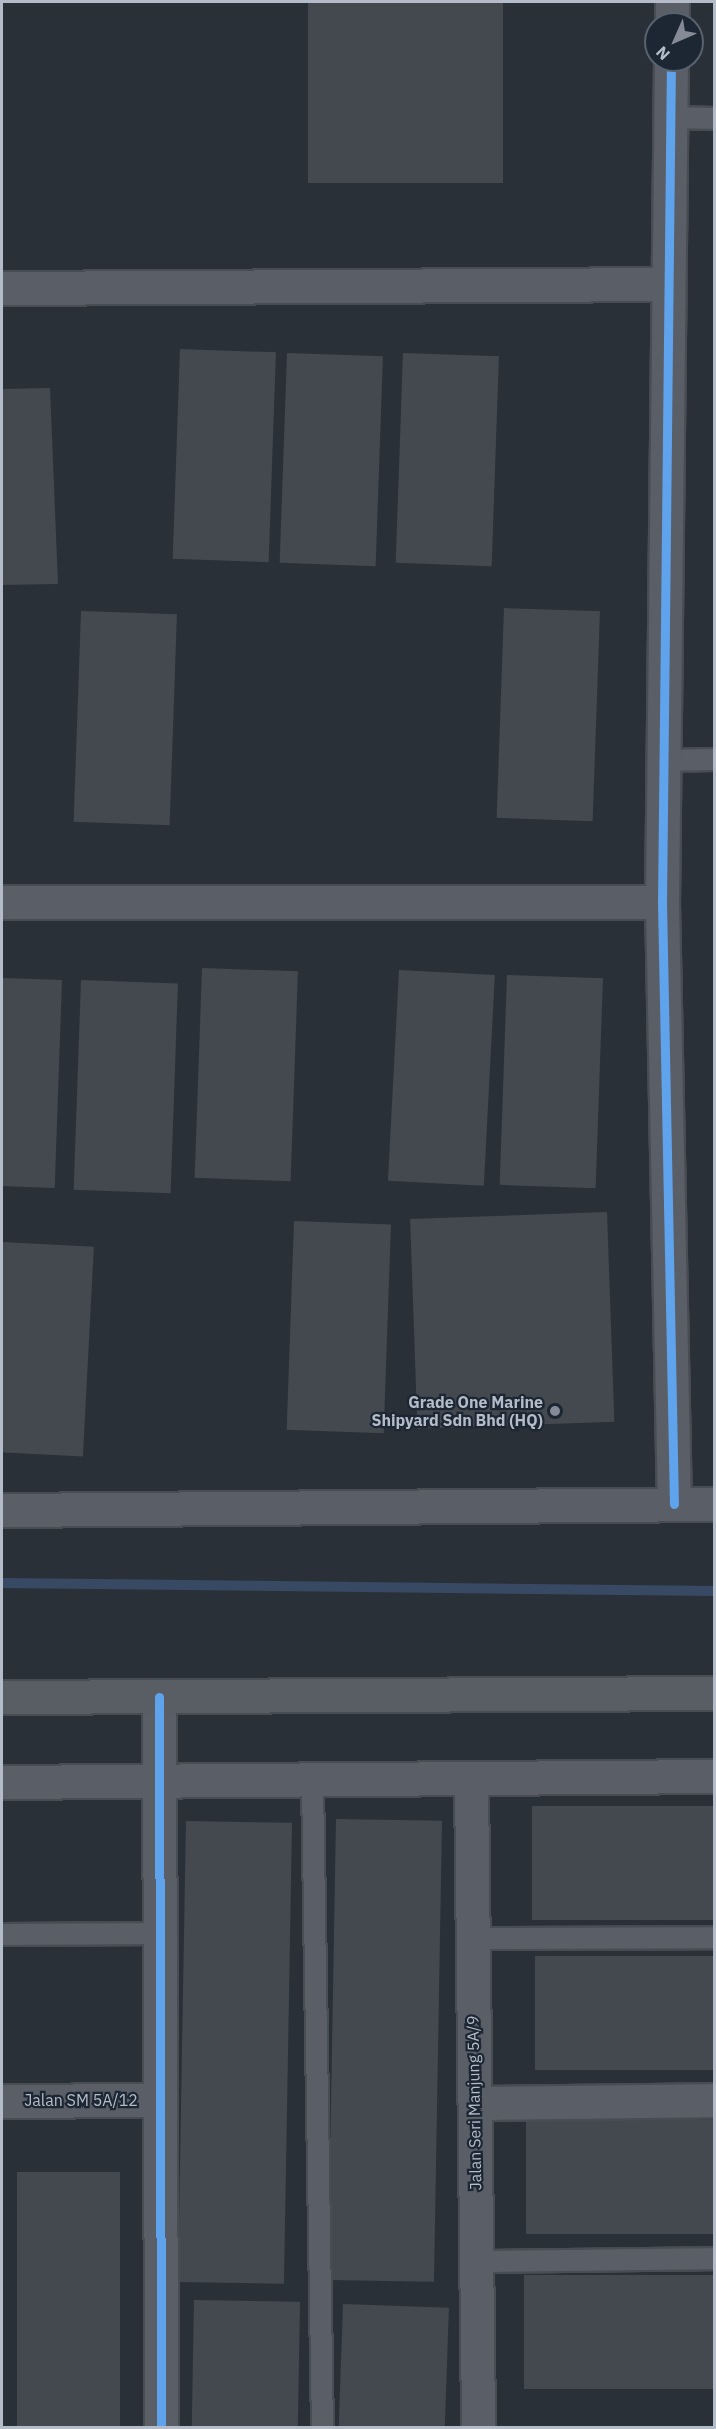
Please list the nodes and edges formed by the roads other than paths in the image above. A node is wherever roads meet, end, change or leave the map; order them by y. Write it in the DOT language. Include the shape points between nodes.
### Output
graph roads {
  1 [pos="671,72"];
  2 [pos="670,117"];
  3 [pos="714,118"];
  4 [pos="668,284"];
  5 [pos="2,288"];
  6 [pos="714,759"];
  7 [pos="663,760"];
  8 [pos="2,902"];
  9 [pos="662,902"];
  10 [pos="714,1503"];
  11 [pos="674,1504"];
  12 [pos="2,1510"];
  13 [pos="714,1693"];
  14 [pos="2,1697"];
  15 [pos="159,1697"];
  16 [pos="714,1776"];
  17 [pos="471,1778"];
  18 [pos="312,1780"];
  19 [pos="2,1782"];
  20 [pos="159,1782"];
  21 [pos="160,1933"];
  22 [pos="2,1934"];
  23 [pos="714,1937"];
  24 [pos="472,1938"];
  25 [pos="160,2100"];
  26 [pos="714,2100"];
  27 [pos="2,2101"];
  28 [pos="475,2103"];
  29 [pos="714,2258"];
  30 [pos="476,2261"];
  31 [pos="160,2427"];
  32 [pos="322,2427"];
  33 [pos="478,2427"];
  1 -- 2 [label="street"];
  2 -- 3 [label="lane"];
  2 -- 4 [label="street"];
  4 -- 5 [label="street"];
  4 -- 7 [label="street"];
  6 -- 7 [label="lane"];
  7 -- 9 [label="street"];
  8 -- 9 [label="street"];
  9 -- 11 [label="street"];
  10 -- 11 [label="street"];
  11 -- 12 [label="street"];
  13 -- 15 [label="street"];
  14 -- 15 [label="street"];
  15 -- 20 [label="street"];
  16 -- 17 [label="street"];
  17 -- 18 [label="street"];
  17 -- 24 [label="street, Jalan Seri Manjung 5A/9"];
  18 -- 20 [label="street"];
  18 -- 32 [label="lane"];
  19 -- 20 [label="street"];
  20 -- 21 [label="street"];
  21 -- 22 [label="lane"];
  21 -- 25 [label="street"];
  23 -- 24 [label="lane"];
  24 -- 28 [label="street, Jalan Seri Manjung 5A/9"];
  25 -- 27 [label="street, Jalan SM 5A/12"];
  25 -- 31 [label="street"];
  26 -- 28 [label="street"];
  28 -- 30 [label="street, Jalan Seri Manjung 5A/9"];
  29 -- 30 [label="lane"];
  30 -- 33 [label="street, Jalan Seri Manjung 5A/9"];
}
